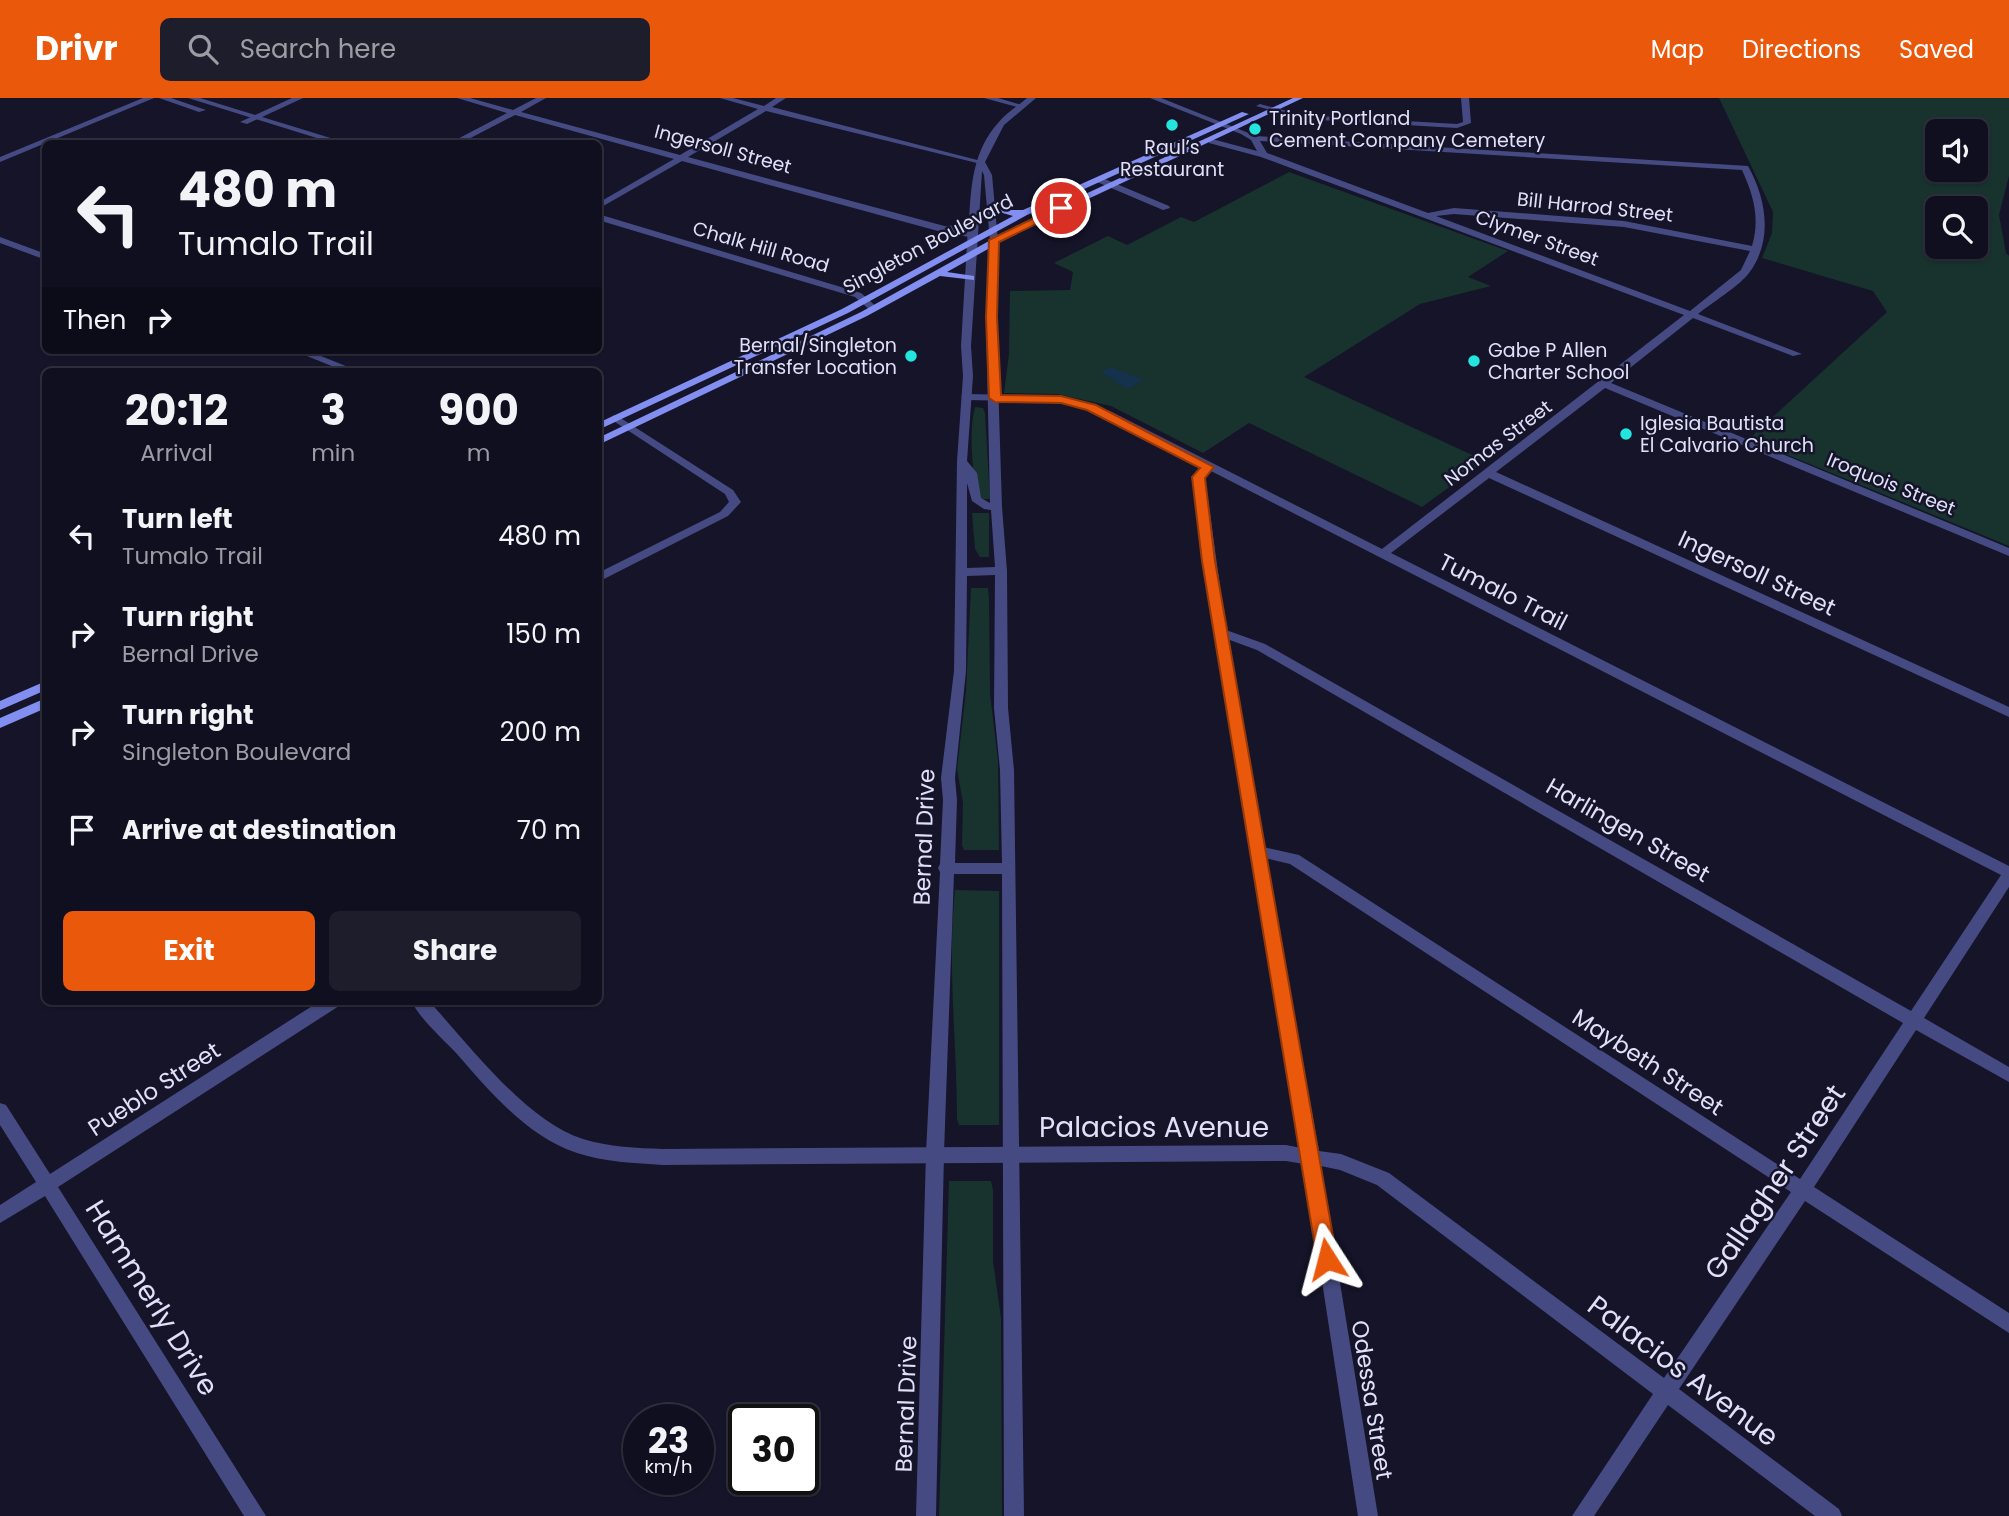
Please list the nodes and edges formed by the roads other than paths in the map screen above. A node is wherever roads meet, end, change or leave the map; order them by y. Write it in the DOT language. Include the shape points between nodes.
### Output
graph roads {
  1 [pos="150,98"];
  2 [pos="163,98"];
  3 [pos="192,98"];
  4 [pos="299,98"];
  5 [pos="461,98"];
  6 [pos="542,98"];
  7 [pos="724,98"];
  8 [pos="782,98"];
  9 [pos="988,98"];
  10 [pos="1032,98"];
  11 [pos="1278,98"];
  12 [pos="1299,98"];
  13 [pos="1465,98"];
  14 [pos="1157,99"];
  15 [pos="1021,106"];
  16 [pos="1260,106"];
  17 [pos="765,108"];
  18 [pos="1273,111"];
  19 [pos="514,112"];
  20 [pos="256,117"];
  21 [pos="244,122"];
  22 [pos="1224,123"];
  23 [pos="1237,128"];
  24 [pos="326,137"];
  25 [pos="1254,138"];
  26 [pos="48,140"];
  27 [pos="305,140"];
  28 [pos="320,140"];
  29 [pos="335,140"];
  30 [pos="460,140"];
  31 [pos="1212,141"];
  32 [pos="42,143"];
  33 [pos="1264,155"];
  34 [pos="682,158"];
  35 [pos="0,160"];
  36 [pos="981,162"];
  37 [pos="1100,180"];
  38 [pos="1113,186"];
  39 [pos="602,205"];
  40 [pos="992,207"];
  41 [pos="1166,208"];
  42 [pos="1024,213"];
  43 [pos="1428,216"];
  44 [pos="602,219"];
  45 [pos="975,221"];
  46 [pos="602,228"];
  47 [pos="994,228"];
  48 [pos="941,229"];
  49 [pos="955,232"];
  50 [pos="974,237"];
  51 [pos="0,240"];
  52 [pos="994,240"];
  53 [pos="962,245"];
  54 [pos="1757,250"];
  55 [pos="973,252"];
  56 [pos="42,256"];
  57 [pos="937,273"];
  58 [pos="971,278"];
  59 [pos="862,302"];
  60 [pos="874,309"];
  61 [pos="1692,315"];
  62 [pos="308,354"];
  63 [pos="1797,354"];
  64 [pos="345,368"];
  65 [pos="1604,384"];
  66 [pos="966,397"];
  67 [pos="995,398"];
  68 [pos="616,418"];
  69 [pos="602,424"];
  70 [pos="629,427"];
  71 [pos="602,440"];
  72 [pos="962,461"];
  73 [pos="1208,467"];
  74 [pos="1488,473"];
  75 [pos="996,507"];
  76 [pos="2009,552"];
  77 [pos="1382,554"];
  78 [pos="1001,571"];
  79 [pos="960,572"];
  80 [pos="602,576"];
  81 [pos="1220,632"];
  82 [pos="42,687"];
  83 [pos="42,704"];
  84 [pos="0,706"];
  85 [pos="2009,712"];
  86 [pos="0,723"];
  87 [pos="1256,851"];
  88 [pos="945,868"];
  89 [pos="1009,869"];
  90 [pos="2009,874"];
  91 [pos="327,1005"];
  92 [pos="423,1005"];
  93 [pos="1914,1020"];
  94 [pos="2009,1075"];
  95 [pos="0,1110"];
  96 [pos="935,1153"];
  97 [pos="1012,1153"];
  98 [pos="1311,1156"];
  99 [pos="47,1185"];
  100 [pos="1803,1189"];
  101 [pos="0,1215"];
  102 [pos="2009,1324"];
  103 [pos="1666,1390"];
  104 [pos="256,1516"];
  105 [pos="926,1516"];
  106 [pos="1014,1516"];
  107 [pos="1368,1516"];
  108 [pos="1582,1516"];
  109 [pos="1832,1516"];
  1 -- 26 [label="street"];
  2 -- 21 [label="street"];
  3 -- 20 [label="street"];
  4 -- 20 [label="street"];
  5 -- 19 [label="street, Ingersoll Street"];
  6 -- 19 [label="street"];
  7 -- 17 [label="street"];
  8 -- 17 [label="street"];
  9 -- 15 [label="street"];
  10 -- 15 [label="street, Bernal Drive"];
  11 -- 16 [label="main road, Singleton Boulevard"];
  12 -- 18 [label="main road, Singleton Boulevard"];
  13 -- 18 [label="street" via="1467,123 1463,125 1302,117"];
  14 -- 22 [label="street"];
  15 -- 36 [label="street, Bernal Drive" via="1002,124"];
  16 -- 18 [label="street"];
  16 -- 22 [label="main road, Singleton Boulevard"];
  17 -- 34 [label="street"];
  17 -- 36 [label="street"];
  18 -- 23 [label="main road, Singleton Boulevard"];
  19 -- 30 [label="street"];
  19 -- 34 [label="street, Ingersoll Street"];
  20 -- 21 [label="street"];
  20 -- 24 [label="street"];
  21 -- 27 [label="street"];
  22 -- 23 [label="street"];
  22 -- 37 [label="main road, Singleton Boulevard"];
  23 -- 25 [label="street"];
  23 -- 31 [label="main road, Singleton Boulevard"];
  24 -- 28 [label="street"];
  24 -- 29 [label="street"];
  25 -- 33 [label="street"];
  25 -- 54 [label="street, Nomas Street" via="1745,168 1759,197"];
  31 -- 33 [label="street, Clymer Street"];
  31 -- 38 [label="main road, Singleton Boulevard"];
  32 -- 35 [label="street"];
  33 -- 43 [label="street, Clymer Street"];
  34 -- 39 [label="street"];
  34 -- 48 [label="street, Ingersoll Street"];
  36 -- 40 [label="street" via="988,174"];
  36 -- 45 [label="street, Bernal Drive" via="976,174"];
  37 -- 38 [label="street"];
  37 -- 42 [label="main road, Singleton Boulevard"];
  38 -- 41 [label="street"];
  38 -- 52 [label="main road, Singleton Boulevard"];
  40 -- 42 [label="main road"];
  40 -- 47 [label="street"];
  42 -- 47 [label="main road, Singleton Boulevard"];
  43 -- 54 [label="street, Bill Harrod Street" via="1454,212 1594,221 1660,229"];
  43 -- 61 [label="street, Clymer Street"];
  44 -- 59 [label="street, Chalk Hill Road" via="858,295"];
  45 -- 48 [label="street"];
  45 -- 50 [label="street, Bernal Drive"];
  46 -- 59 [label="street, Chalk Hill Road"];
  47 -- 50 [label="main road, Singleton Boulevard"];
  47 -- 52 [label="street"];
  48 -- 49 [label="street, Ingersoll Street"];
  49 -- 50 [label="street, Ingersoll Street"];
  49 -- 53 [label="main road"];
  50 -- 53 [label="main road, Singleton Boulevard"];
  50 -- 55 [label="street, Bernal Drive"];
  51 -- 56 [label="street"];
  52 -- 55 [label="main road, Singleton Boulevard"];
  52 -- 67 [label="street"];
  53 -- 59 [label="main road, Singleton Boulevard"];
  54 -- 61 [label="street, Nomas Street" via="1745,272"];
  55 -- 57 [label="main road, Singleton Boulevard"];
  55 -- 58 [label="street, Bernal Drive"];
  57 -- 58 [label="main road"];
  57 -- 60 [label="main road, Singleton Boulevard"];
  58 -- 66 [label="street, Bernal Drive"];
  59 -- 60 [label="street, Chalk Hill Road"];
  59 -- 68 [label="main road, Singleton Boulevard"];
  60 -- 70 [label="main road, Singleton Boulevard"];
  61 -- 63 [label="street, Clymer Street"];
  61 -- 65 [label="street, Nomas Street"];
  62 -- 64 [label="street"];
  65 -- 74 [label="street, Nomas Street"];
  65 -- 76 [label="street, Iroquois Street"];
  66 -- 67 [label="street, Tumalo Trail"];
  66 -- 72 [label="street, Bernal Drive"];
  67 -- 73 [label="street, Tumalo Trail" via="1061,400 1091,407"];
  67 -- 75 [label="street"];
  68 -- 69 [label="main road, Singleton Boulevard"];
  68 -- 70 [label="street"];
  70 -- 71 [label="main road, Singleton Boulevard"];
  70 -- 80 [label="street" via="729,492 735,502 724,514"];
  72 -- 75 [label="street" via="971,473 976,499"];
  72 -- 79 [label="street, Bernal Drive"];
  73 -- 77 [label="street, Tumalo Trail"];
  73 -- 81 [label="street, Odessa Street" via="1199,477"];
  74 -- 77 [label="street, Nomas Street"];
  74 -- 85 [label="street, Ingersoll Street"];
  75 -- 78 [label="street"];
  77 -- 90 [label="street, Tumalo Trail"];
  78 -- 79 [label="street"];
  78 -- 89 [label="street" via="1001,708"];
  79 -- 88 [label="street, Bernal Drive" via="960,671 948,778"];
  81 -- 87 [label="street, Odessa Street"];
  81 -- 93 [label="street, Harlingen Street" via="1261,647"];
  82 -- 84 [label="main road"];
  83 -- 86 [label="main road"];
  87 -- 98 [label="street, Odessa Street"];
  87 -- 100 [label="street, Maybeth Street" via="1294,859"];
  88 -- 89 [label="street"];
  88 -- 96 [label="street, Bernal Drive"];
  89 -- 97 [label="street"];
  90 -- 93 [label="street, Gallagher Street"];
  91 -- 99 [label="street, Pueblo Street"];
  92 -- 96 [label="street, Palacios Avenue" via="518,1107 577,1145 663,1157"];
  93 -- 94 [label="street, Harlingen Street"];
  93 -- 100 [label="street, Gallagher Street"];
  95 -- 99 [label="street, Hammerly Drive"];
  96 -- 97 [label="street, Palacios Avenue"];
  96 -- 105 [label="street, Bernal Drive"];
  97 -- 98 [label="street, Palacios Avenue"];
  97 -- 106 [label="street"];
  98 -- 103 [label="street, Palacios Avenue" via="1361,1168 1383,1179"];
  98 -- 107 [label="street, Odessa Street"];
  99 -- 101 [label="street, Pueblo Street"];
  99 -- 104 [label="street, Hammerly Drive"];
  100 -- 102 [label="street, Maybeth Street"];
  100 -- 103 [label="street, Gallagher Street"];
  103 -- 108 [label="street, Gallagher Street"];
  103 -- 109 [label="street, Palacios Avenue"];
}
